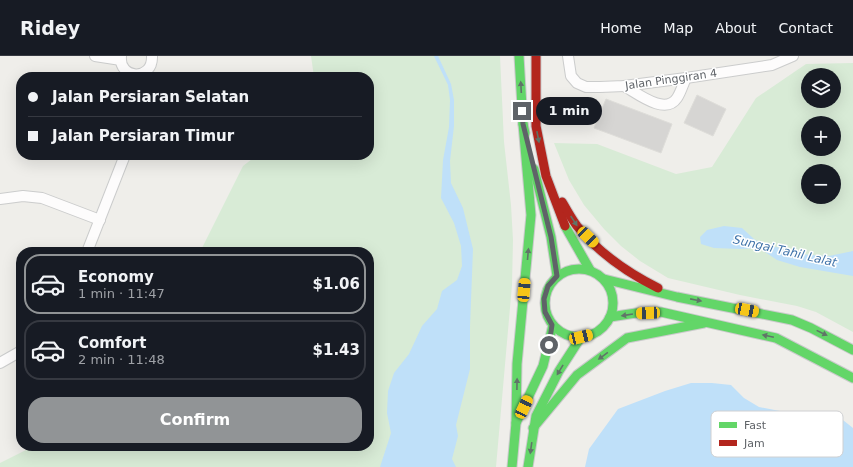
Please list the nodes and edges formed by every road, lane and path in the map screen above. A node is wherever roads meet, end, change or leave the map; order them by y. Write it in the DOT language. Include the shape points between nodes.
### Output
graph roads {
  1 [pos="95,56"];
  2 [pos="155,56"];
  3 [pos="519,56"];
  4 [pos="536,56"];
  5 [pos="568,56"];
  6 [pos="794,56"];
  7 [pos="121,58"];
  8 [pos="129,72"];
  9 [pos="145,72"];
  10 [pos="686,78"];
  11 [pos="624,86"];
  12 [pos="523,124"];
  13 [pos="123,160"];
  14 [pos="546,176"];
  15 [pos="0,199"];
  16 [pos="100,220"];
  17 [pos="89,247"];
  18 [pos="590,270"];
  19 [pos="557,276"];
  20 [pos="604,279"];
  21 [pos="677,297"];
  22 [pos="610,317"];
  23 [pos="704,323"];
  24 [pos="552,325"];
  25 [pos="581,337"];
  26 [pos="853,350"];
  27 [pos="16,354"];
  28 [pos="0,363"];
  29 [pos="853,378"];
  30 [pos="516,423"];
  31 [pos="533,428"];
  32 [pos="512,467"];
  33 [pos="528,467"];
  1 -- 7 [label="street"];
  2 -- 9 [label="street" via="150,68"];
  12 -- 3 [label="main road, one-way"];
  4 -- 14 [label="main road, one-way" via="536,126"];
  5 -- 11 [label="street, Jalan Pinggiran 4" via="571,76 577,83 586,87"];
  6 -- 10 [label="street, Jalan Pinggiran 4" via="772,65"];
  7 -- 8 [label="street"];
  10 -- 11 [label="street, Jalan Pinggiran 4"];
  10 -- 11 [label="street" via="676,98 667,105 656,104"];
  12 -- 19 [label="main road" via="551,237"];
  30 -- 12 [label="main road, one-way" via="518,364 531,215"];
  13 -- 16 [label="street"];
  14 -- 18 [label="main road" via="564,224"];
  14 -- 21 [label="main road, one-way" via="578,227 610,257 647,282"];
  15 -- 16 [label="street" via="23,196 42,198"];
  16 -- 17 [label="street"];
  18 -- 19 [label="main road" via="572,269"];
  18 -- 20 [label="main road"];
  19 -- 24 [label="main road" via="548,286 544,299 545,312"];
  20 -- 21 [label="main road"];
  20 -- 22 [label="main road" via="611,291 613,304"];
  21 -- 26 [label="main road, one-way" via="792,320 817,330"];
  23 -- 22 [label="main road, one-way" via="661,312"];
  22 -- 25 [label="main road" via="603,327 593,334"];
  29 -- 23 [label="main road, one-way" via="776,338"];
  23 -- 31 [label="main road, one-way" via="627,338 577,375"];
  24 -- 25 [label="main road" via="564,334"];
  24 -- 30 [label="main road" via="543,366"];
  25 -- 31 [label="main road, one-way" via="559,371 536,416"];
  27 -- 28 [label="street"];
  30 -- 32 [label="main road"];
  31 -- 33 [label="main road, one-way"];
}
